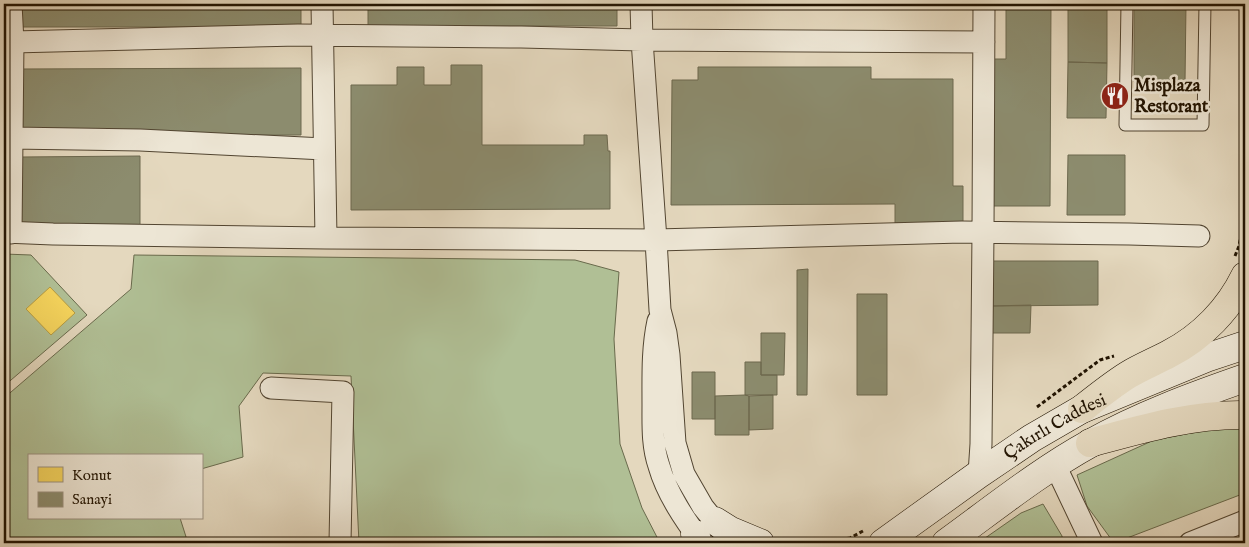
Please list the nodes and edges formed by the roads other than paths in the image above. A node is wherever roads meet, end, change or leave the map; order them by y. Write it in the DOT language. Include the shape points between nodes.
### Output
graph roads {
  1 [pos="11,4"];
  2 [pos="322,4"];
  3 [pos="641,4"];
  4 [pos="984,4"];
  5 [pos="1126,4"];
  6 [pos="1205,4"];
  7 [pos="321,35"];
  8 [pos="642,40"];
  9 [pos="13,42"];
  10 [pos="984,42"];
  11 [pos="8,109"];
  12 [pos="12,138"];
  13 [pos="324,149"];
  14 [pos="8,232"];
  15 [pos="983,232"];
  16 [pos="1199,236"];
  17 [pos="326,238"];
  18 [pos="656,240"];
  19 [pos="1245,276"];
  20 [pos="1245,345"];
  21 [pos="1245,378"];
  22 [pos="271,388"];
  23 [pos="1082,409"];
  24 [pos="1245,415"];
  25 [pos="1090,443"];
  26 [pos="1055,465"];
  27 [pos="978,474"];
  28 [pos="1245,522"];
  29 [pos="702,535"];
  30 [pos="1224,537"];
  31 [pos="890,538"];
  32 [pos="340,543"];
  33 [pos="732,543"];
  34 [pos="760,543"];
  35 [pos="873,543"];
  36 [pos="946,543"];
  37 [pos="1092,543"];
  38 [pos="1190,543"];
  1 -- 9 [label="street"];
  2 -- 7 [label="street"];
  3 -- 8 [label="street"];
  4 -- 10 [label="street"];
  5 -- 6 [label="lane" via="1125,126 1203,125"];
  7 -- 8 [label="street"];
  7 -- 9 [label="street"];
  7 -- 13 [label="street"];
  8 -- 10 [label="street"];
  8 -- 18 [label="street"];
  9 -- 11 [label="street"];
  10 -- 15 [label="street"];
  11 -- 12 [label="street"];
  12 -- 13 [label="street" via="140,140"];
  12 -- 14 [label="street"];
  13 -- 17 [label="street"];
  14 -- 17 [label="street"];
  15 -- 16 [label="street"];
  15 -- 18 [label="street"];
  15 -- 27 [label="street"];
  17 -- 18 [label="street"];
  18 -- 29 [label="street" via="660,310 653,357 655,452 673,498"];
  19 -- 23 [label="highway" via="1213,322 1192,340 1129,374"];
  20 -- 23 [label="main road, Çakırlı Caddesi"];
  21 -- 25 [label="main road, Çakırlı Caddesi" via="1134,420"];
  22 -- 32 [label="street" via="343,392"];
  23 -- 27 [label="main road, Çakırlı Caddesi"];
  24 -- 25 [label="highway" via="1202,417 1161,424"];
  25 -- 26 [label="main road, Çakırlı Caddesi"];
  26 -- 36 [label="main road, Çakırlı Caddesi"];
  26 -- 37 [label="street"];
  27 -- 31 [label="main road, Çakırlı Caddesi"];
  28 -- 30 [label="street"];
  29 -- 33 [label="street"];
  29 -- 34 [label="main road" via="731,531"];
  30 -- 38 [label="street"];
  31 -- 35 [label="main road, Çakırlı Caddesi"];
}
